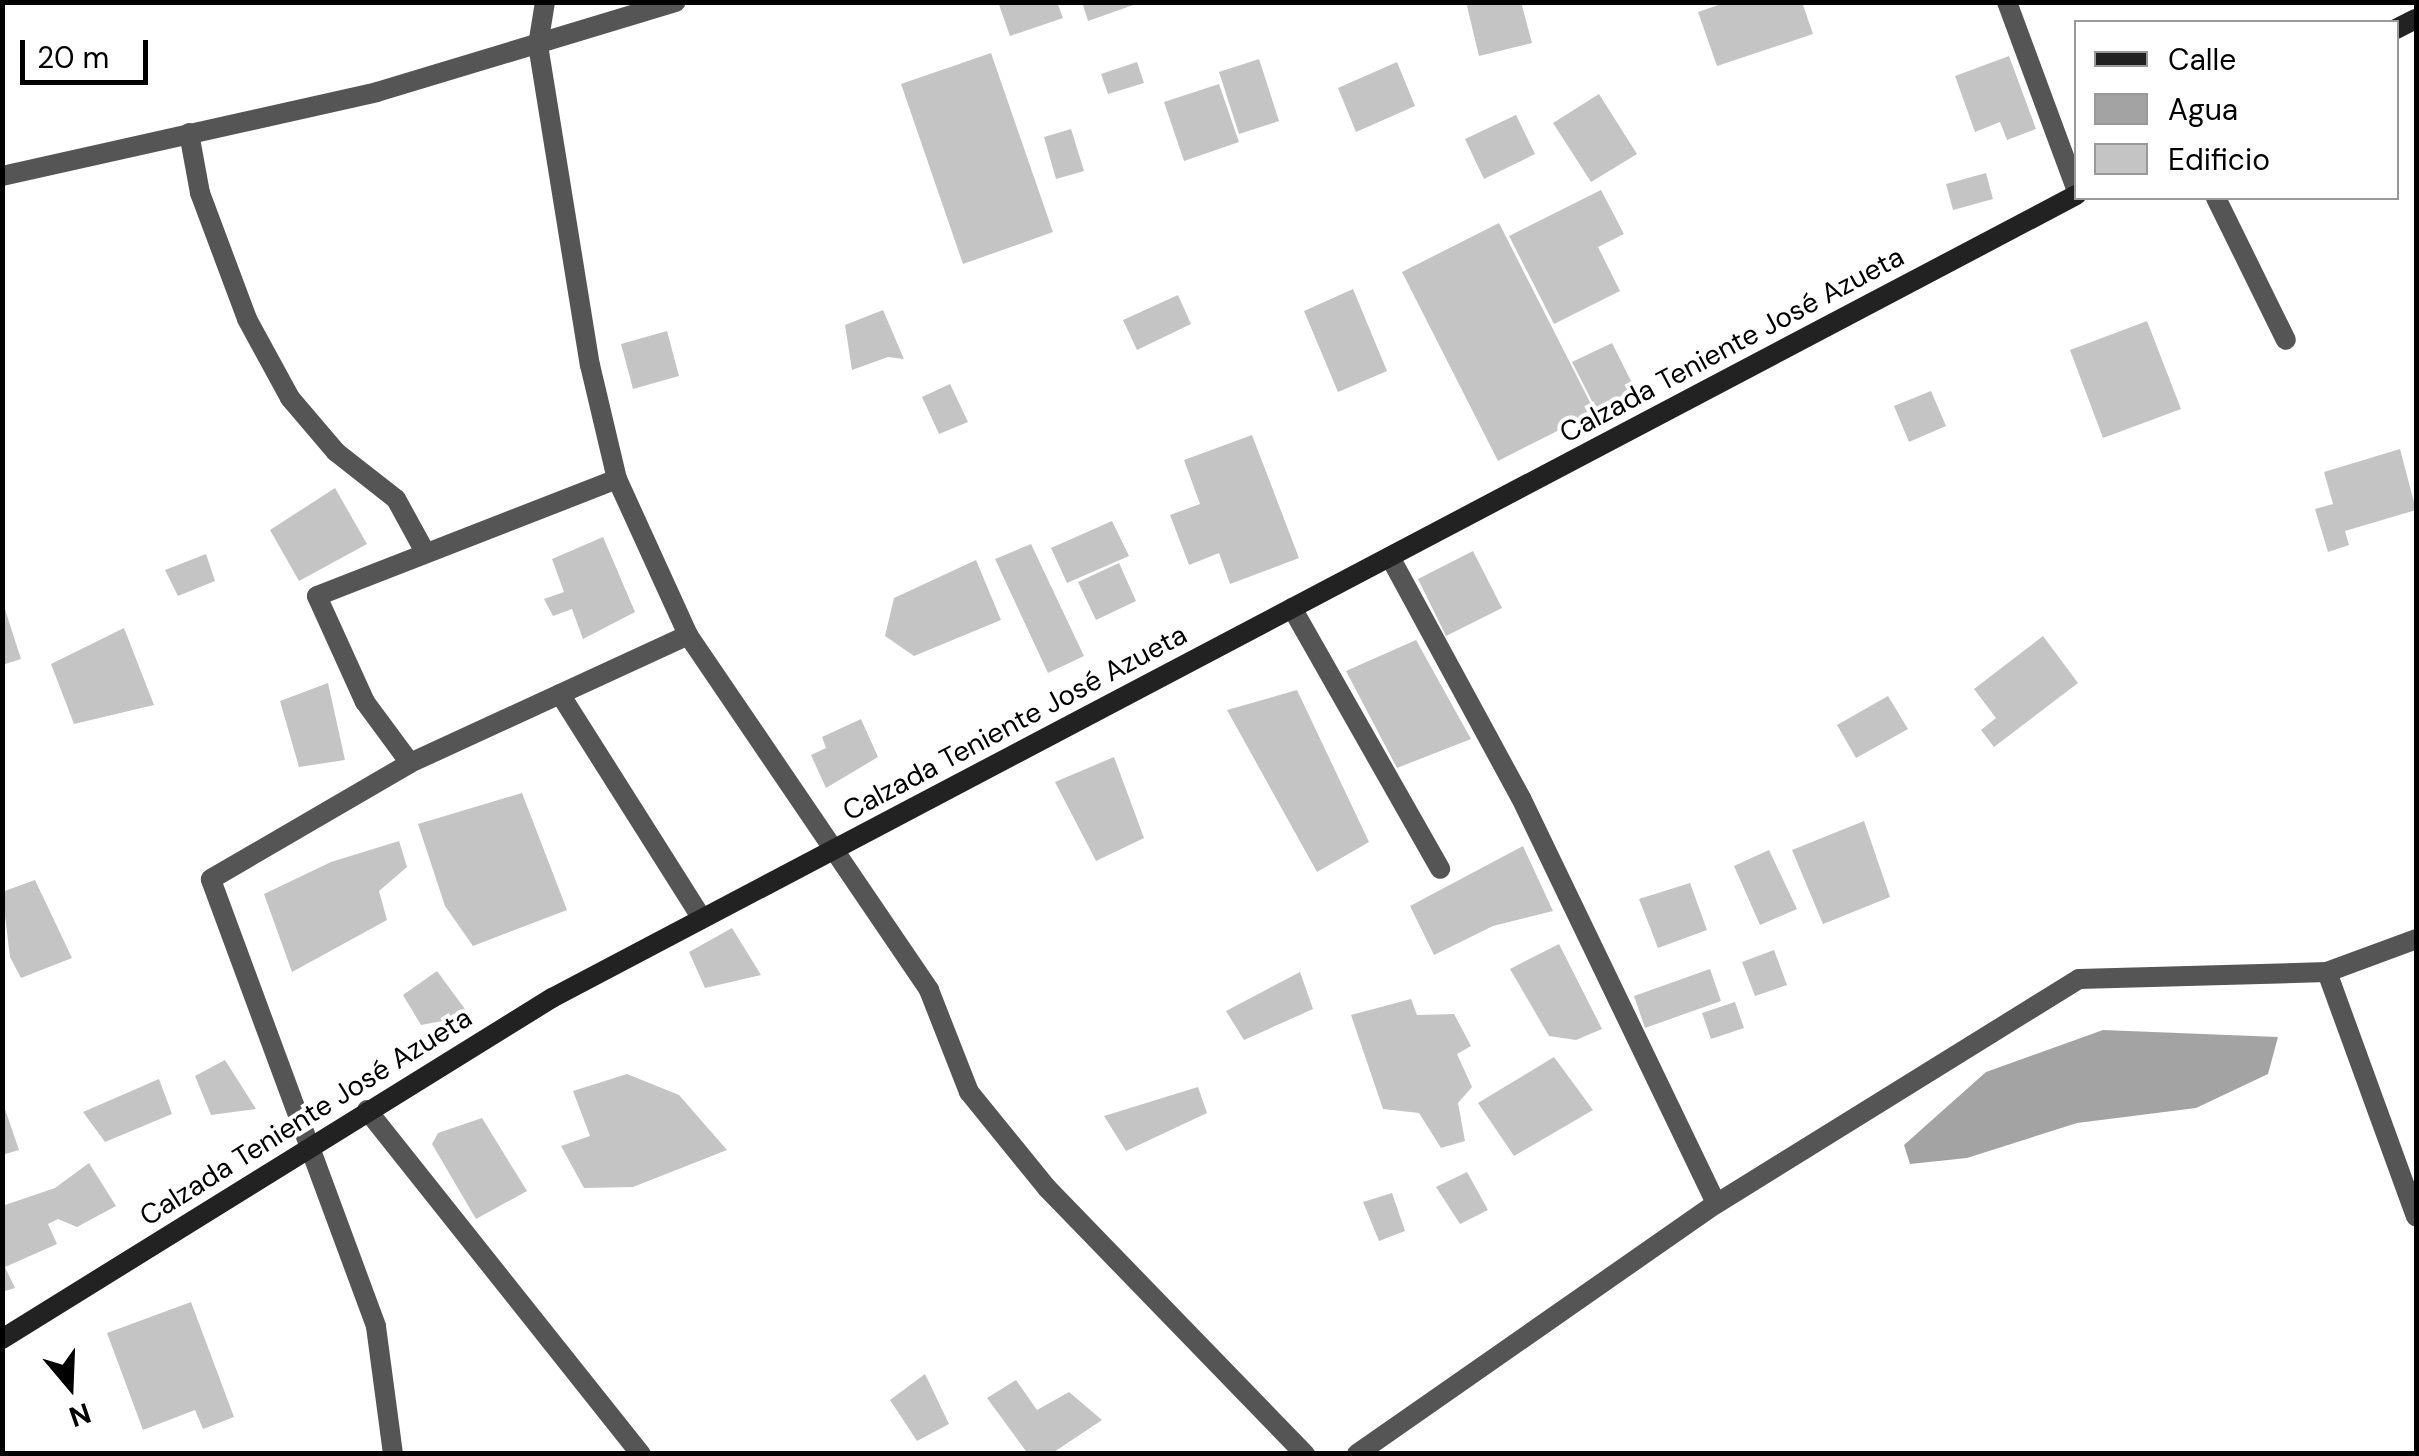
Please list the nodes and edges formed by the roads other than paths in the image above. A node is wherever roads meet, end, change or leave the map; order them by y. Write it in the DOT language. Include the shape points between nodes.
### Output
graph roads {
  1 [pos="546,2"];
  2 [pos="676,2"];
  3 [pos="2007,2"];
  4 [pos="538,45"];
  5 [pos="189,134"];
  6 [pos="2,176"];
  7 [pos="2074,186"];
  8 [pos="2074,193"];
  9 [pos="2217,200"];
  10 [pos="2286,340"];
  11 [pos="617,479"];
  12 [pos="425,552"];
  13 [pos="1390,557"];
  14 [pos="1292,608"];
  15 [pos="688,635"];
  16 [pos="560,694"];
  17 [pos="410,763"];
  18 [pos="836,849"];
  19 [pos="1440,868"];
  20 [pos="701,917"];
  21 [pos="2416,940"];
  22 [pos="2326,972"];
  23 [pos="367,1110"];
  24 [pos="307,1150"];
  25 [pos="1716,1204"];
  26 [pos="2416,1216"];
  27 [pos="2,1339"];
  28 [pos="393,1454"];
  29 [pos="641,1454"];
  30 [pos="1305,1454"];
  31 [pos="1357,1454"];
  1 -- 4 [label="street"];
  2 -- 4 [label="street"];
  3 -- 7 [label="street"];
  4 -- 5 [label="street" via="377,92"];
  4 -- 11 [label="street" via="590,365"];
  5 -- 6 [label="street"];
  5 -- 12 [label="street" via="200,193 247,319 290,398 336,452 396,499"];
  8 -- 13 [label="main road, Calzada Teniente José Azueta"];
  9 -- 10 [label="street"];
  11 -- 12 [label="street"];
  11 -- 15 [label="street"];
  12 -- 17 [label="street" via="317,596 365,702"];
  13 -- 14 [label="main road, Calzada Teniente José Azueta"];
  13 -- 25 [label="street" via="1521,798"];
  14 -- 18 [label="main road, Calzada Teniente José Azueta"];
  14 -- 19 [label="street"];
  15 -- 16 [label="street"];
  15 -- 18 [label="street" via="742,722"];
  16 -- 17 [label="street"];
  16 -- 20 [label="street"];
  17 -- 24 [label="street" via="211,879"];
  18 -- 20 [label="main road, Calzada Teniente José Azueta"];
  18 -- 30 [label="street" via="929,990 968,1092 1047,1188"];
  20 -- 23 [label="main road, Calzada Teniente José Azueta"];
  21 -- 22 [label="street"];
  22 -- 25 [label="street" via="2079,979"];
  22 -- 26 [label="street"];
  23 -- 24 [label="main road, Calzada Teniente José Azueta"];
  23 -- 29 [label="street"];
  24 -- 27 [label="main road, Calzada Teniente José Azueta"];
  24 -- 28 [label="street" via="376,1326"];
  25 -- 31 [label="street"];
}
